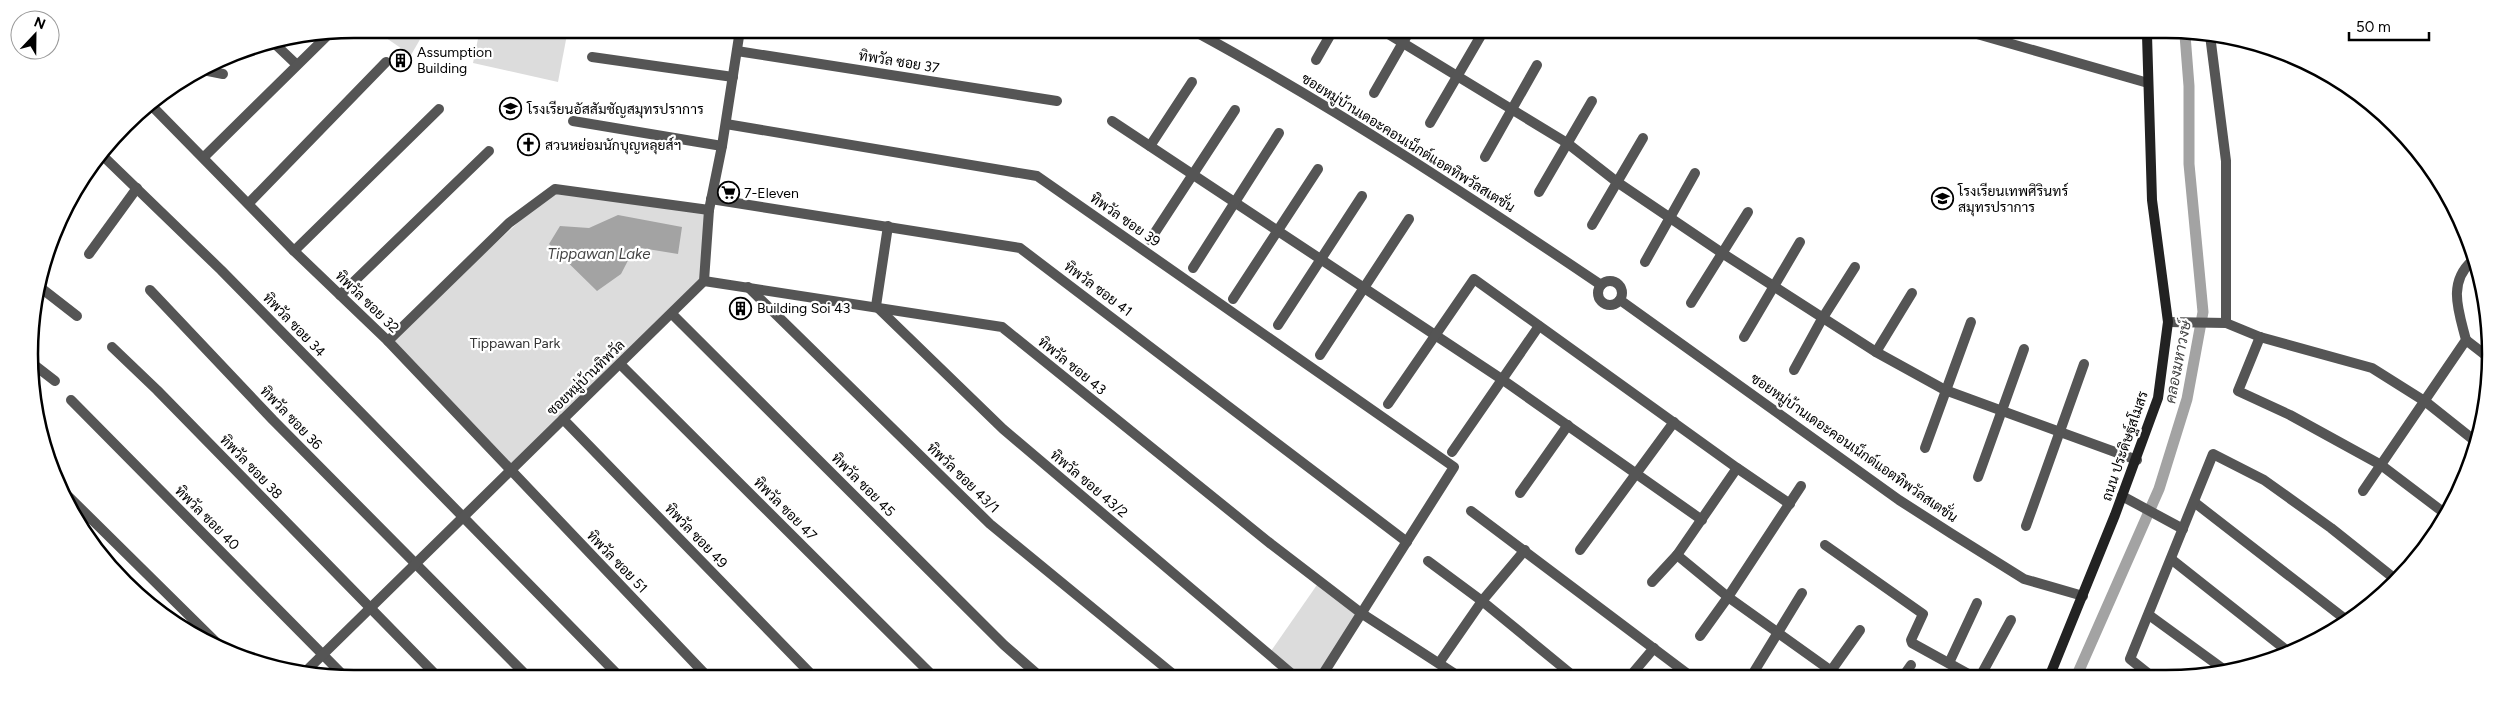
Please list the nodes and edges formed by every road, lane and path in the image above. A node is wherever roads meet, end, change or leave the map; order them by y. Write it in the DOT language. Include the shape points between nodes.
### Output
graph roads {
  1 [pos="739,38"];
  2 [pos="1207,38"];
  3 [pos="1329,38"];
  4 [pos="1394,38"];
  5 [pos="1406,38"];
  6 [pos="1479,38"];
  7 [pos="1992,38"];
  8 [pos="2147,38"];
  9 [pos="325,39"];
  10 [pos="2211,41"];
  11 [pos="1402,44"];
  12 [pos="278,47"];
  13 [pos="737,51"];
  14 [pos="592,57"];
  15 [pos="1316,60"];
  16 [pos="386,62"];
  17 [pos="296,64"];
  18 [pos="1537,65"];
  19 [pos="211,72"];
  20 [pos="223,74"];
  21 [pos="1457,76"];
  22 [pos="733,77"];
  23 [pos="1192,82"];
  24 [pos="2148,83"];
  25 [pos="1374,93"];
  26 [pos="1057,101"];
  27 [pos="1592,101"];
  28 [pos="154,109"];
  29 [pos="439,109"];
  30 [pos="1234,110"];
  31 [pos="1512,110"];
  32 [pos="573,121"];
  33 [pos="1112,121"];
  34 [pos="1430,123"];
  35 [pos="726,124"];
  36 [pos="1279,133"];
  37 [pos="1643,138"];
  38 [pos="1567,143"];
  39 [pos="722,146"];
  40 [pos="1150,146"];
  41 [pos="489,151"];
  42 [pos="204,157"];
  43 [pos="1485,157"];
  44 [pos="105,158"];
  45 [pos="1318,169"];
  46 [pos="1695,173"];
  47 [pos="1193,174"];
  48 [pos="1617,182"];
  49 [pos="137,188"];
  50 [pos="1539,192"];
  51 [pos="1362,196"];
  52 [pos="1236,202"];
  53 [pos="249,203"];
  54 [pos="710,204"];
  55 [pos="1748,212"];
  56 [pos="1670,217"];
  57 [pos="1408,219"];
  58 [pos="1592,225"];
  59 [pos="888,226"];
  60 [pos="1278,230"];
  61 [pos="1150,240"];
  62 [pos="1800,242"];
  63 [pos="294,251"];
  64 [pos="1722,253"];
  65 [pos="89,254"];
  66 [pos="1321,259"];
  67 [pos="1645,262"];
  68 [pos="2469,264"];
  69 [pos="1855,267"];
  70 [pos="1193,268"];
  71 [pos="704,281"];
  72 [pos="1601,285"];
  73 [pos="1774,286"];
  74 [pos="748,287"];
  75 [pos="1364,288"];
  76 [pos="150,290"];
  77 [pos="44,291"];
  78 [pos="1912,293"];
  79 [pos="340,295"];
  80 [pos="1233,299"];
  81 [pos="1620,300"];
  82 [pos="1691,303"];
  83 [pos="876,306"];
  84 [pos="672,314"];
  85 [pos="77,316"];
  86 [pos="1822,318"];
  87 [pos="1971,322"];
  88 [pos="2168,322"];
  89 [pos="2224,323"];
  90 [pos="1278,325"];
  91 [pos="1540,326"];
  92 [pos="1434,334"];
  93 [pos="1744,337"];
  94 [pos="2260,337"];
  95 [pos="2466,340"];
  96 [pos="388,341"];
  97 [pos="112,347"];
  98 [pos="2482,348"];
  99 [pos="2024,349"];
  100 [pos="1876,352"];
  101 [pos="1320,355"];
  102 [pos="620,364"];
  103 [pos="2084,364"];
  104 [pos="38,368"];
  105 [pos="1794,370"];
  106 [pos="1503,380"];
  107 [pos="54,382"];
  108 [pos="1945,390"];
  109 [pos="71,400"];
  110 [pos="2426,402"];
  111 [pos="1388,404"];
  112 [pos="2002,411"];
  113 [pos="563,419"];
  114 [pos="1674,422"];
  115 [pos="1568,425"];
  116 [pos="2058,433"];
  117 [pos="2470,437"];
  118 [pos="1926,448"];
  119 [pos="1452,452"];
  120 [pos="2137,460"];
  121 [pos="2382,465"];
  122 [pos="1736,468"];
  123 [pos="510,469"];
  124 [pos="1637,473"];
  125 [pos="1978,477"];
  126 [pos="1801,486"];
  127 [pos="2363,492"];
  128 [pos="1520,493"];
  129 [pos="2122,496"];
  130 [pos="2194,502"];
  131 [pos="75,503"];
  132 [pos="1790,504"];
  133 [pos="2440,510"];
  134 [pos="1471,511"];
  135 [pos="462,516"];
  136 [pos="1702,520"];
  137 [pos="2026,526"];
  138 [pos="2183,529"];
  139 [pos="1407,542"];
  140 [pos="1825,545"];
  141 [pos="1525,550"];
  142 [pos="1580,550"];
  143 [pos="1677,555"];
  144 [pos="2171,559"];
  145 [pos="1428,561"];
  146 [pos="415,562"];
  147 [pos="2390,575"];
  148 [pos="1652,582"];
  149 [pos="1802,593"];
  150 [pos="2083,596"];
  151 [pos="1728,597"];
  152 [pos="1482,600"];
  153 [pos="1977,603"];
  154 [pos="369,607"];
  155 [pos="1361,614"];
  156 [pos="2149,615"];
  157 [pos="2341,616"];
  158 [pos="2011,620"];
  159 [pos="1860,630"];
  160 [pos="207,633"];
  161 [pos="1777,633"];
  162 [pos="1700,636"];
  163 [pos="2282,647"];
  164 [pos="1654,648"];
  165 [pos="323,655"];
  166 [pos="1439,663"];
  167 [pos="1949,663"];
  168 [pos="1911,664"];
  169 [pos="2218,665"];
  170 [pos="311,667"];
  171 [pos="337,669"];
  172 [pos="431,670"];
  173 [pos="521,670"];
  174 [pos="613,670"];
  175 [pos="701,670"];
  176 [pos="807,670"];
  177 [pos="927,670"];
  178 [pos="1032,670"];
  179 [pos="1167,670"];
  180 [pos="1287,670"];
  181 [pos="1326,670"];
  182 [pos="1449,670"];
  183 [pos="1567,670"];
  184 [pos="1635,670"];
  185 [pos="1683,670"];
  186 [pos="1755,670"];
  187 [pos="1827,670"];
  188 [pos="1835,670"];
  189 [pos="1907,670"];
  190 [pos="1961,670"];
  191 [pos="1984,670"];
  192 [pos="2052,670"];
  193 [pos="2144,670"];
  1 -- 13 [label="street"];
  2 -- 72 [label="street, ซอยหมู่บ้านเดอะคอนเน็กต์แอตทิพวัลสเตชั่น" via="1249,60 1430,172"];
  3 -- 15 [label="street"];
  4 -- 11 [label="street"];
  5 -- 11 [label="street"];
  6 -- 21 [label="street"];
  7 -- 24 [label="street"];
  8 -- 24 [label="street, ถนน ประดิษฐ์สโมสร"];
  9 -- 17 [label="street"];
  10 -- 89 [label="street" via="2226,160"];
  11 -- 21 [label="street"];
  11 -- 25 [label="street"];
  12 -- 17 [label="street"];
  13 -- 22 [label="street"];
  13 -- 26 [label="street, ทิพวัล ซอย 37"];
  14 -- 22 [label="street"];
  16 -- 53 [label="street"];
  17 -- 42 [label="street"];
  18 -- 31 [label="street"];
  19 -- 20 [label="street"];
  21 -- 31 [label="street"];
  21 -- 34 [label="street"];
  22 -- 35 [label="street"];
  23 -- 40 [label="street"];
  24 -- 88 [label="street, ถนน ประดิษฐ์สโมสร" via="2152,200"];
  27 -- 38 [label="street"];
  28 -- 42 [label="street, ทิพวัล ซอย 32"];
  29 -- 63 [label="street"];
  30 -- 47 [label="street"];
  31 -- 38 [label="street"];
  31 -- 43 [label="street"];
  32 -- 39 [label="street"];
  33 -- 40 [label="street"];
  35 -- 39 [label="street"];
  35 -- 139 [label="street, ทิพวัล ซอย 39" via="1037,176 1454,469"];
  36 -- 52 [label="street"];
  37 -- 48 [label="street"];
  38 -- 48 [label="street"];
  38 -- 50 [label="street"];
  39 -- 54 [label="street"];
  40 -- 47 [label="street"];
  41 -- 79 [label="street"];
  42 -- 53 [label="street, ทิพวัล ซอย 32"];
  44 -- 49 [label="street, ทิพวัล ซอย 34"];
  45 -- 60 [label="street"];
  46 -- 56 [label="street"];
  47 -- 52 [label="street"];
  47 -- 61 [label="street"];
  48 -- 56 [label="street"];
  48 -- 58 [label="street"];
  49 -- 65 [label="street"];
  49 -- 135 [label="street, ทิพวัล ซอย 34"];
  51 -- 66 [label="street"];
  52 -- 60 [label="street"];
  52 -- 70 [label="street"];
  53 -- 63 [label="street, ทิพวัล ซอย 32"];
  54 -- 59 [label="street, ทิพวัล ซอย 41"];
  54 -- 71 [label="street"];
  54 -- 96 [label="street, ทิพวัล ซอย 41" via="555,189 509,223"];
  55 -- 64 [label="street"];
  56 -- 64 [label="street"];
  56 -- 67 [label="street"];
  57 -- 75 [label="street"];
  59 -- 83 [label="street"];
  59 -- 139 [label="street, ทิพวัล ซอย 41" via="1020,248"];
  60 -- 66 [label="street"];
  60 -- 80 [label="street"];
  62 -- 73 [label="street"];
  63 -- 79 [label="street, ทิพวัล ซอย 32"];
  64 -- 73 [label="street"];
  64 -- 82 [label="street"];
  66 -- 75 [label="street"];
  66 -- 90 [label="street"];
  68 -- 95 [label="street" via="2458,278 2456,298"];
  69 -- 86 [label="street"];
  71 -- 74 [label="street, ทิพวัล ซอย 43"];
  71 -- 84 [label="street, ซอยหมู่บ้านทิพวัล"];
  72 -- 81 [label="street, ซอยหมู่บ้านเดอะคอนเน็กต์แอตทิพวัลสเตชั่น" via="1608,281 1616,283 1622,289"];
  72 -- 81 [label="street" via="1598,296 1603,303 1610,306"];
  73 -- 86 [label="street"];
  73 -- 93 [label="street"];
  74 -- 83 [label="street, ทิพวัล ซอย 43"];
  74 -- 179 [label="street, ทิพวัล ซอย 43/1" via="990,524"];
  75 -- 92 [label="street"];
  75 -- 101 [label="street"];
  76 -- 146 [label="street, ทิพวัล ซอย 36" via="273,420"];
  77 -- 85 [label="street"];
  78 -- 100 [label="street"];
  79 -- 96 [label="street, ทิพวัล ซอย 32"];
  81 -- 150 [label="street, ซอยหมู่บ้านเดอะคอนเน็กต์แอตทิพวัลสเตชั่น" via="1899,500 1956,537 2024,579"];
  83 -- 155 [label="street, ทิพวัล ซอย 43" via="1002,328"];
  83 -- 180 [label="street, ทิพวัล ซอย 43/2" via="1003,429"];
  84 -- 102 [label="street, ซอยหมู่บ้านทิพวัล"];
  84 -- 178 [label="street, ทิพวัล ซอย 45" via="1004,646"];
  86 -- 100 [label="street"];
  86 -- 105 [label="street"];
  87 -- 108 [label="street"];
  88 -- 89 [label="street"];
  88 -- 120 [label="street, ถนน ประดิษฐ์สโมสร" via="2158,398"];
  89 -- 94 [label="street"];
  91 -- 92 [label="street" via="1474,279"];
  91 -- 106 [label="street"];
  91 -- 114 [label="street"];
  92 -- 106 [label="street"];
  92 -- 111 [label="street"];
  94 -- 110 [label="street" via="2372,368"];
  94 -- 121 [label="street" via="2238,391"];
  95 -- 98 [label="street"];
  95 -- 110 [label="street"];
  96 -- 123 [label="street, ทิพวัล ซอย 32"];
  97 -- 154 [label="street, ทิพวัล ซอย 38"];
  99 -- 112 [label="street"];
  100 -- 108 [label="street"];
  102 -- 113 [label="street, ซอยหมู่บ้านทิพวัล"];
  102 -- 177 [label="street, ทิพวัล ซอย 47"];
  103 -- 116 [label="street"];
  104 -- 107 [label="street"];
  106 -- 115 [label="street"];
  106 -- 119 [label="street"];
  108 -- 112 [label="street"];
  108 -- 118 [label="street"];
  109 -- 165 [label="street, ทิพวัล ซอย 40"];
  110 -- 117 [label="street"];
  110 -- 121 [label="street"];
  112 -- 116 [label="street"];
  112 -- 125 [label="street"];
  113 -- 123 [label="street, ซอยหมู่บ้านทิพวัล"];
  113 -- 176 [label="street, ทิพวัล ซอย 49"];
  114 -- 122 [label="street"];
  114 -- 124 [label="street"];
  115 -- 124 [label="street"];
  115 -- 128 [label="street"];
  116 -- 120 [label="street"];
  116 -- 137 [label="street"];
  120 -- 129 [label="street, ถนน ประดิษฐ์สโมสร"];
  121 -- 127 [label="street"];
  121 -- 133 [label="street"];
  122 -- 132 [label="street"];
  122 -- 136 [label="street"];
  123 -- 135 [label="street, ซอยหมู่บ้านทิพวัล"];
  123 -- 175 [label="street, ทิพวัล ซอย 51"];
  124 -- 136 [label="street"];
  124 -- 142 [label="street"];
  126 -- 132 [label="street"];
  129 -- 138 [label="street"];
  129 -- 150 [label="street, ถนน ประดิษฐ์สโมสร"];
  130 -- 138 [label="street"];
  130 -- 147 [label="street" via="2213,454 2264,480"];
  130 -- 157 [label="street"];
  131 -- 160 [label="street"];
  132 -- 151 [label="street"];
  134 -- 141 [label="street"];
  135 -- 146 [label="street, ซอยหมู่บ้านทิพวัล"];
  135 -- 174 [label="street, ทิพวัล ซอย 34"];
  136 -- 143 [label="street"];
  138 -- 144 [label="street"];
  139 -- 155 [label="street"];
  140 -- 167 [label="street" via="1923,614 1910,642"];
  141 -- 152 [label="street"];
  141 -- 164 [label="street"];
  143 -- 148 [label="street"];
  143 -- 151 [label="street"];
  144 -- 156 [label="street"];
  144 -- 163 [label="street"];
  145 -- 152 [label="street"];
  146 -- 154 [label="street, ซอยหมู่บ้านทิพวัล"];
  146 -- 173 [label="street, ทิพวัล ซอย 36"];
  149 -- 161 [label="street"];
  150 -- 192 [label="street, ถนน ประดิษฐ์สโมสร"];
  151 -- 161 [label="street"];
  151 -- 162 [label="street"];
  152 -- 166 [label="street"];
  152 -- 183 [label="street"];
  153 -- 167 [label="street"];
  154 -- 165 [label="street, ซอยหมู่บ้านทิพวัล"];
  154 -- 172 [label="street, ทิพวัล ซอย 38"];
  155 -- 166 [label="street, ทิพวัล ซอย 43"];
  155 -- 181 [label="street"];
  156 -- 169 [label="street"];
  156 -- 193 [label="street" via="2130,658"];
  158 -- 191 [label="street"];
  159 -- 188 [label="street"];
  161 -- 186 [label="street"];
  161 -- 187 [label="street"];
  164 -- 184 [label="street"];
  164 -- 185 [label="street"];
  165 -- 170 [label="street, ซอยหมู่บ้านทิพวัล"];
  165 -- 171 [label="street, ทิพวัล ซอย 40"];
  166 -- 182 [label="street, ทิพวัล ซอย 43"];
  167 -- 190 [label="street"];
  168 -- 189 [label="street"];
}
